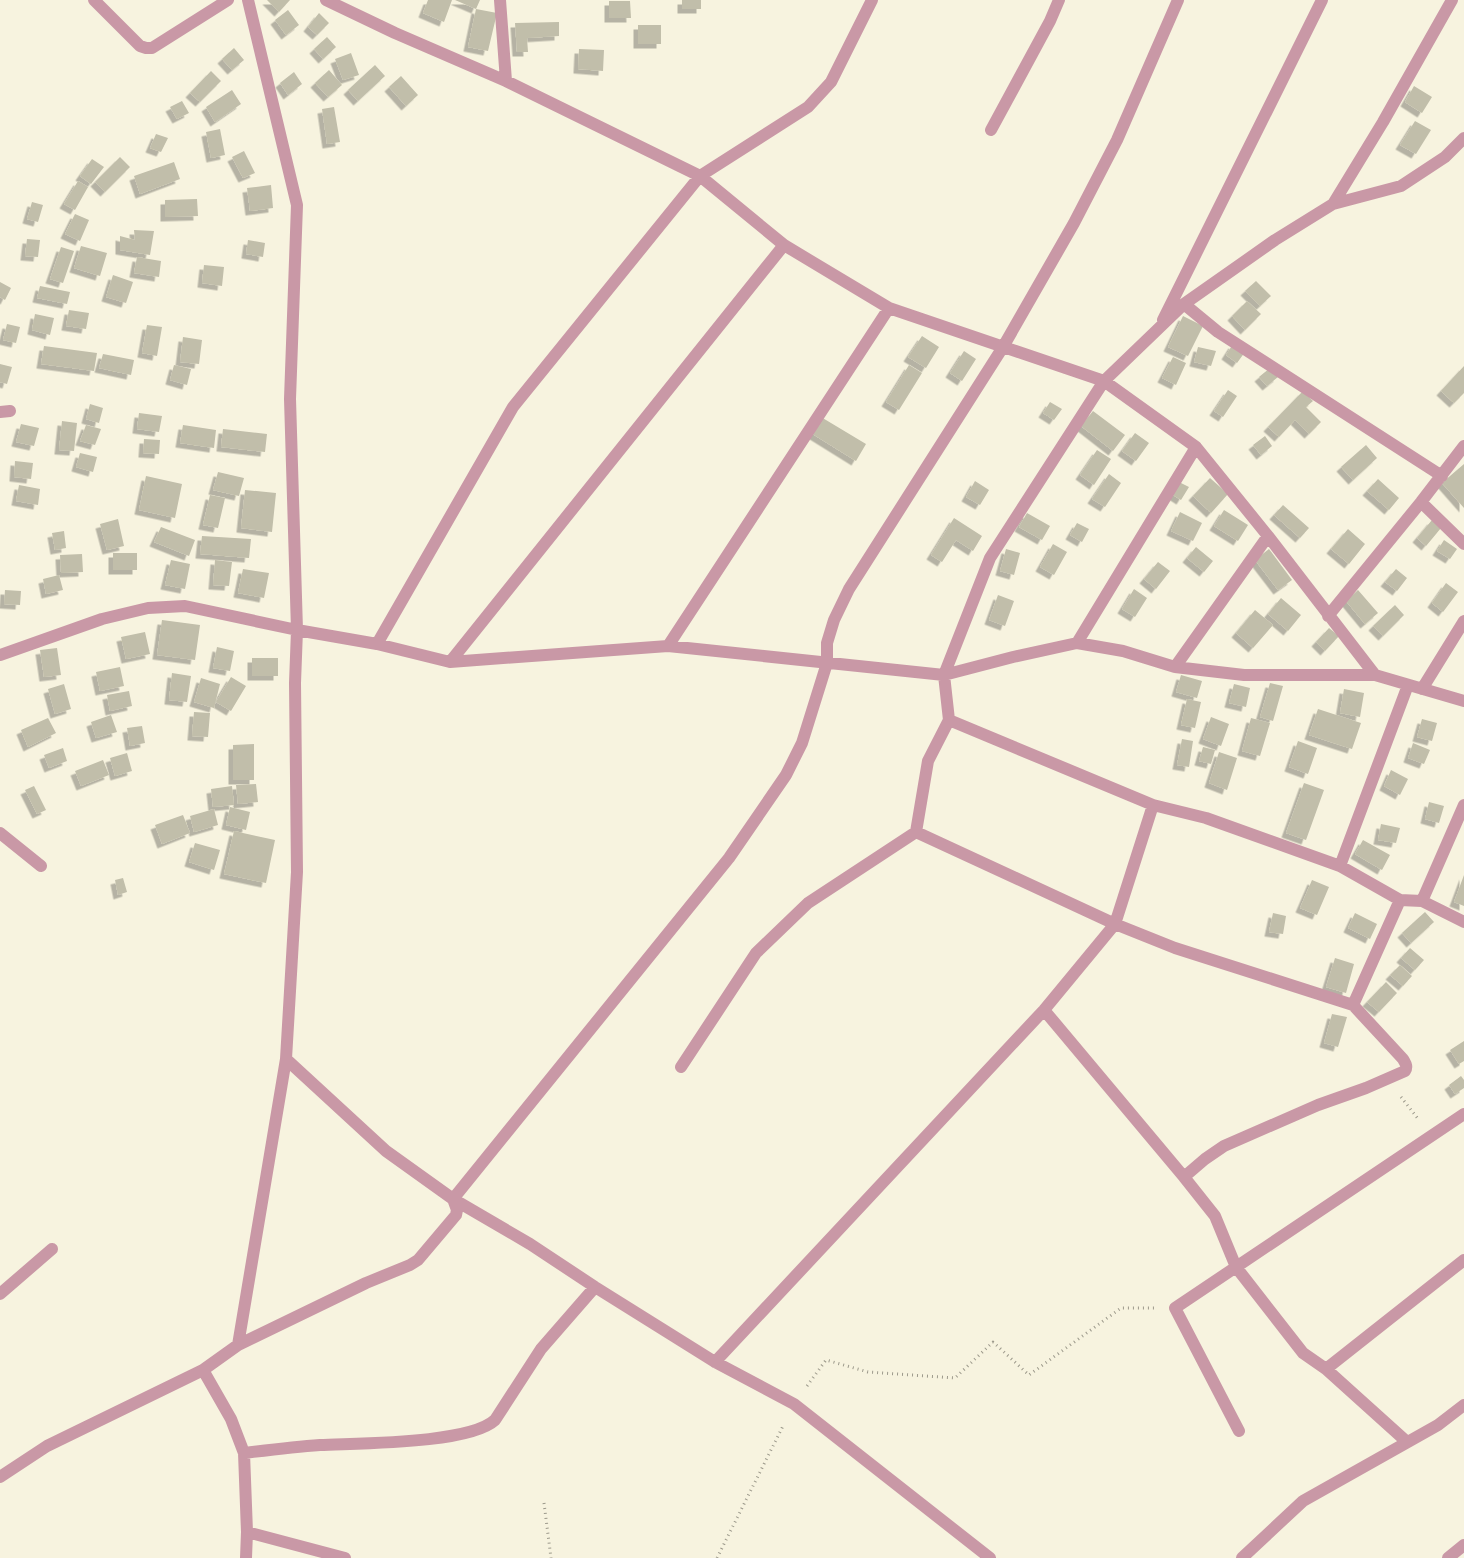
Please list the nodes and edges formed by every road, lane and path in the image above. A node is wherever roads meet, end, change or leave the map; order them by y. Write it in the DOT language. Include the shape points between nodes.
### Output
graph roads {
  1 [pos="94,0"];
  2 [pos="228,0"];
  3 [pos="248,0"];
  4 [pos="326,0"];
  5 [pos="500,0"];
  6 [pos="872,0"];
  7 [pos="1059,0"];
  8 [pos="1178,0"];
  9 [pos="1322,0"];
  10 [pos="1452,0"];
  11 [pos="506,81"];
  12 [pos="991,130"];
  13 [pos="1464,138"];
  14 [pos="700,176"];
  15 [pos="1334,204"];
  16 [pos="784,245"];
  17 [pos="1184,304"];
  18 [pos="889,308"];
  19 [pos="1158,329"];
  20 [pos="1002,347"];
  21 [pos="1104,381"];
  22 [pos="1464,446"];
  23 [pos="1196,447"];
  24 [pos="1442,476"];
  25 [pos="1421,502"];
  26 [pos="1268,536"];
  27 [pos="1464,544"];
  28 [pos="1328,616"];
  29 [pos="1464,621"];
  30 [pos="297,630"];
  31 [pos="1077,643"];
  32 [pos="377,644"];
  33 [pos="668,646"];
  34 [pos="0,656"];
  35 [pos="450,662"];
  36 [pos="827,663"];
  37 [pos="1175,666"];
  38 [pos="1375,675"];
  39 [pos="944,676"];
  40 [pos="1408,685"];
  41 [pos="1422,689"];
  42 [pos="1464,701"];
  43 [pos="949,720"];
  44 [pos="1153,805"];
  45 [pos="1464,805"];
  46 [pos="916,832"];
  47 [pos="0,834"];
  48 [pos="41,866"];
  49 [pos="1340,866"];
  50 [pos="1400,900"];
  51 [pos="1422,901"];
  52 [pos="1464,922"];
  53 [pos="1115,924"];
  54 [pos="1354,1005"];
  55 [pos="1044,1010"];
  56 [pos="286,1059"];
  57 [pos="681,1067"];
  58 [pos="1388,1078"];
  59 [pos="1464,1114"];
  60 [pos="1431,1135"];
  61 [pos="1184,1177"];
  62 [pos="453,1199"];
  63 [pos="52,1249"];
  64 [pos="1464,1260"];
  65 [pos="1236,1267"];
  66 [pos="595,1287"];
  67 [pos="0,1294"];
  68 [pos="1175,1308"];
  69 [pos="238,1345"];
  70 [pos="715,1362"];
  71 [pos="1326,1369"];
  72 [pos="203,1370"];
  73 [pos="794,1404"];
  74 [pos="1464,1405"];
  75 [pos="1239,1431"];
  76 [pos="1407,1442"];
  77 [pos="244,1453"];
  78 [pos="0,1477"];
  79 [pos="544,1503"];
  80 [pos="247,1532"];
  81 [pos="1464,1545"];
  82 [pos="246,1558"];
  83 [pos="345,1558"];
  84 [pos="551,1558"];
  85 [pos="717,1558"];
  86 [pos="990,1558"];
  87 [pos="1242,1558"];
  88 [pos="1448,1558"];
  1 -- 2 [label="street" via="140,46 146,48 152,48"];
  3 -- 30 [label="street" via="296,205 290,399"];
  4 -- 11 [label="street"];
  5 -- 11 [label="street"];
  6 -- 14 [label="street" via="831,82 808,107"];
  7 -- 12 [label="street"];
  8 -- 20 [label="street" via="1116,140 1074,223"];
  9 -- 19 [label="street"];
  10 -- 15 [label="street"];
  11 -- 14 [label="street"];
  13 -- 15 [label="street" via="1445,157 1402,186"];
  14 -- 16 [label="street"];
  14 -- 32 [label="street" via="513,407"];
  15 -- 17 [label="street" via="1275,240"];
  16 -- 18 [label="street"];
  16 -- 35 [label="street"];
  17 -- 19 [label="street"];
  17 -- 24 [label="street" via="1218,332"];
  18 -- 20 [label="street"];
  18 -- 33 [label="street"];
  19 -- 21 [label="street"];
  20 -- 21 [label="street"];
  20 -- 36 [label="street" via="849,589 827,643"];
  21 -- 23 [label="street"];
  21 -- 39 [label="street" via="990,558"];
  22 -- 24 [label="street"];
  23 -- 26 [label="street"];
  23 -- 31 [label="street"];
  24 -- 25 [label="street"];
  25 -- 27 [label="street"];
  25 -- 28 [label="street"];
  26 -- 28 [label="street"];
  26 -- 37 [label="street"];
  28 -- 38 [label="street"];
  29 -- 41 [label="street"];
  30 -- 32 [label="street"];
  30 -- 34 [label="street" via="185,606 148,608 102,619"];
  30 -- 56 [label="street" via="297,872"];
  31 -- 37 [label="street" via="1123,651"];
  31 -- 39 [label="street"];
  32 -- 35 [label="street"];
  33 -- 35 [label="street"];
  33 -- 36 [label="street"];
  36 -- 39 [label="street"];
  36 -- 62 [label="street" via="802,743 790,767 729,858"];
  37 -- 38 [label="street" via="1244,675"];
  38 -- 40 [label="street"];
  39 -- 43 [label="street"];
  40 -- 41 [label="street"];
  40 -- 49 [label="street"];
  41 -- 42 [label="street"];
  43 -- 44 [label="street"];
  43 -- 46 [label="street" via="928,761"];
  44 -- 49 [label="street" via="1206,818"];
  44 -- 53 [label="street"];
  45 -- 51 [label="street"];
  46 -- 53 [label="street"];
  46 -- 57 [label="street" via="808,902 756,953"];
  47 -- 48 [label="street"];
  49 -- 50 [label="street"];
  50 -- 51 [label="street"];
  50 -- 54 [label="street"];
  51 -- 52 [label="street"];
  53 -- 54 [label="street" via="1175,948"];
  53 -- 55 [label="street"];
  54 -- 58 [label="street" via="1406,1063 1405,1071"];
  55 -- 61 [label="street"];
  55 -- 70 [label="street"];
  56 -- 62 [label="street" via="386,1151"];
  56 -- 69 [label="street"];
  58 -- 60 [label="path"];
  58 -- 61 [label="street" via="1224,1146"];
  59 -- 60 [label="street"];
  60 -- 65 [label="street"];
  61 -- 65 [label="street" via="1215,1216"];
  62 -- 66 [label="street"];
  62 -- 69 [label="street" via="456,1215 418,1260"];
  63 -- 67 [label="street"];
  64 -- 71 [label="street"];
  65 -- 68 [label="street"];
  65 -- 71 [label="street" via="1303,1353"];
  66 -- 70 [label="street"];
  66 -- 77 [label="street" via="541,1349 495,1420 480,1430 426,1440"];
  68 -- 73 [label="path" via="1120,1308 1029,1375 993,1342 955,1378 868,1372 826,1360"];
  68 -- 75 [label="street"];
  69 -- 72 [label="street"];
  70 -- 73 [label="street"];
  71 -- 76 [label="street"];
  72 -- 77 [label="street" via="231,1419"];
  72 -- 78 [label="street" via="47,1446"];
  73 -- 85 [label="path"];
  73 -- 86 [label="street"];
  74 -- 76 [label="street" via="1438,1425"];
  76 -- 87 [label="street" via="1303,1501"];
  77 -- 80 [label="street"];
  79 -- 84 [label="path"];
  80 -- 82 [label="street"];
  80 -- 83 [label="street"];
  81 -- 88 [label="street"];
}
